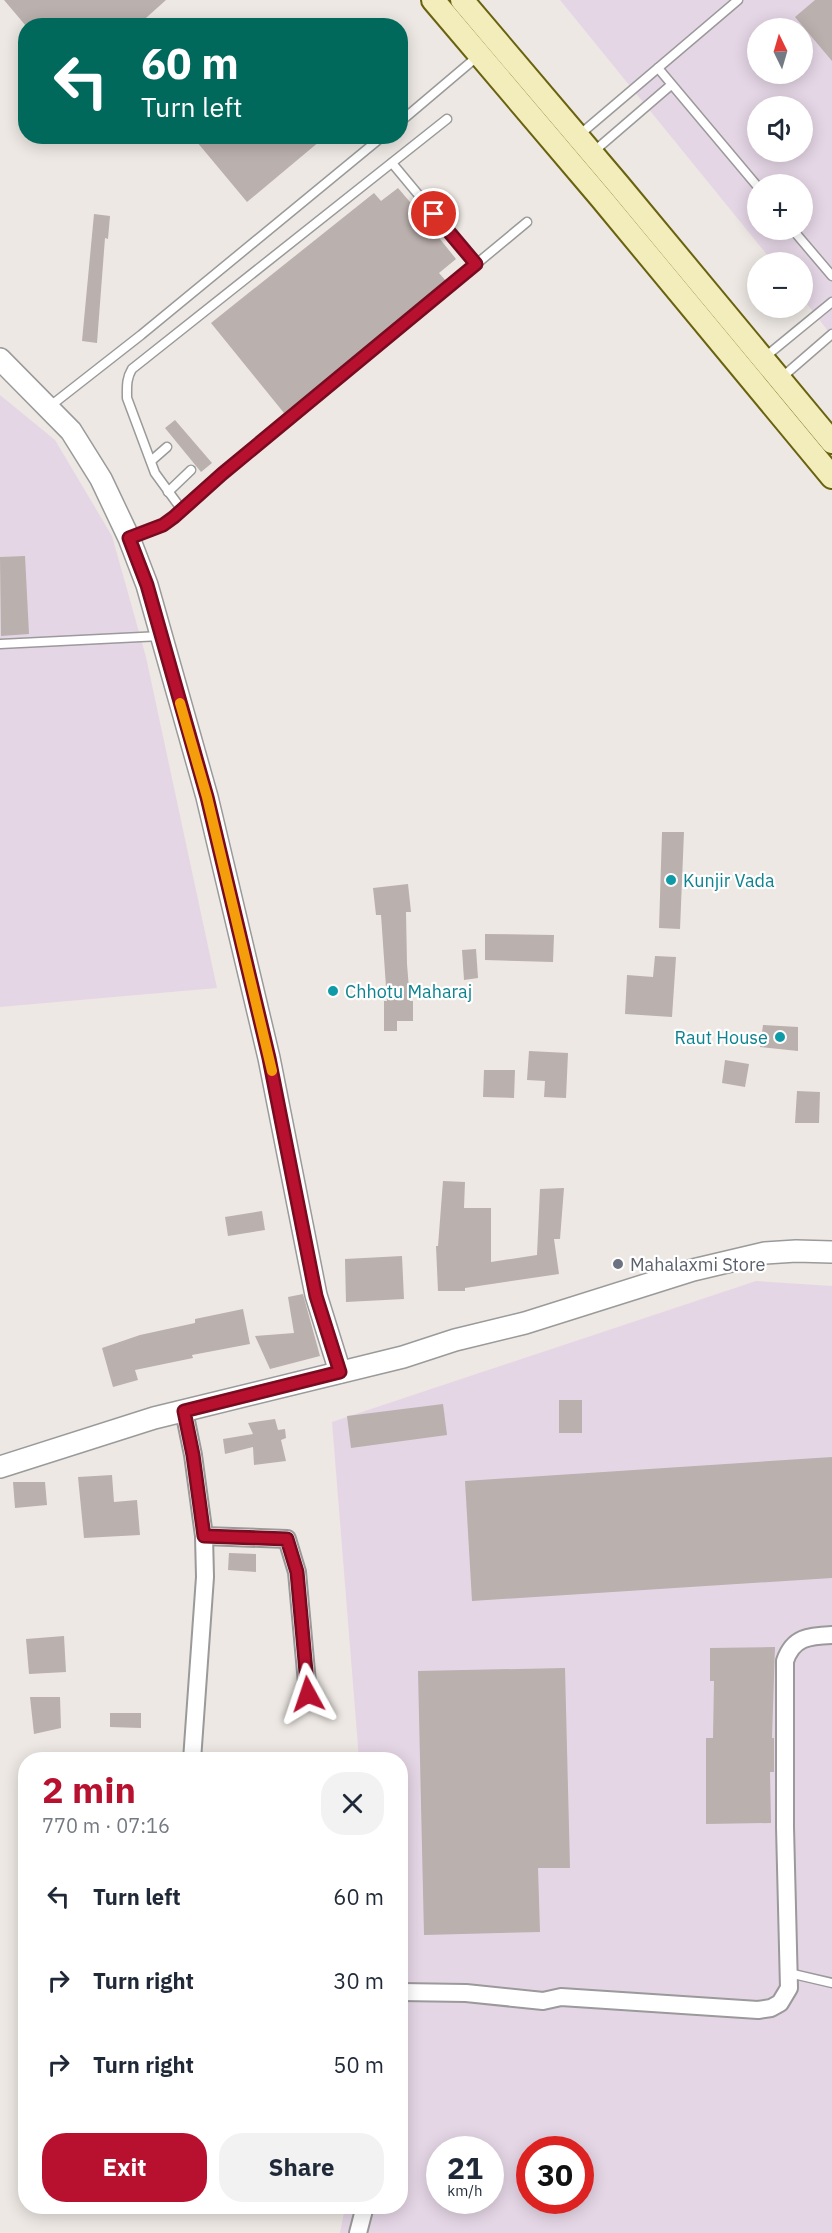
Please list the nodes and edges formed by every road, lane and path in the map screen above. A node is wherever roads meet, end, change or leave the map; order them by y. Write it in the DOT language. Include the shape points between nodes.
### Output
graph roads {
  1 [pos="433,0"];
  2 [pos="462,0"];
  3 [pos="738,0"];
  4 [pos="480,55"];
  5 [pos="658,68"];
  6 [pos="671,85"];
  7 [pos="408,115"];
  8 [pos="447,118"];
  9 [pos="373,144"];
  10 [pos="576,152"];
  11 [pos="392,163"];
  12 [pos="747,174"];
  13 [pos="527,222"];
  14 [pos="801,240"];
  15 [pos="476,264"];
  16 [pos="832,276"];
  17 [pos="832,302"];
  18 [pos="832,334"];
  19 [pos="0,359"];
  20 [pos="754,365"];
  21 [pos="771,386"];
  22 [pos="49,408"];
  23 [pos="832,442"];
  24 [pos="167,447"];
  25 [pos="151,461"];
  26 [pos="191,471"];
  27 [pos="832,477"];
  28 [pos="168,492"];
  29 [pos="182,510"];
  30 [pos="129,538"];
  31 [pos="161,636"];
  32 [pos="0,644"];
  33 [pos="832,1252"];
  34 [pos="340,1372"];
  35 [pos="184,1411"];
  36 [pos="0,1467"];
  37 [pos="204,1536"];
  38 [pos="832,1635"];
  39 [pos="308,1694"];
  40 [pos="193,1752"];
  41 [pos="789,1973"];
  42 [pos="832,1983"];
  43 [pos="408,1992"];
  44 [pos="363,2214"];
  45 [pos="358,2233"];
  1 -- 4 [label="main road"];
  2 -- 10 [label="main road"];
  3 -- 5 [label="lane"];
  4 -- 7 [label="lane"];
  4 -- 10 [label="main road"];
  5 -- 6 [label="lane"];
  5 -- 10 [label="lane"];
  6 -- 10 [label="lane"];
  6 -- 12 [label="lane"];
  8 -- 11 [label="lane"];
  9 -- 22 [label="lane"];
  10 -- 20 [label="main road"];
  11 -- 15 [label="lane"];
  11 -- 25 [label="lane" via="132,369 127,398"];
  13 -- 15 [label="lane"];
  14 -- 16 [label="lane"];
  15 -- 29 [label="lane"];
  17 -- 20 [label="lane"];
  18 -- 21 [label="lane"];
  19 -- 22 [label="street"];
  20 -- 21 [label="main road"];
  21 -- 23 [label="main road"];
  21 -- 27 [label="main road"];
  22 -- 30 [label="street" via="71,431 101,479"];
  24 -- 25 [label="lane"];
  25 -- 28 [label="lane"];
  26 -- 28 [label="lane"];
  28 -- 29 [label="lane"];
  29 -- 30 [label="lane" via="163,525"];
  30 -- 31 [label="street"];
  31 -- 32 [label="lane"];
  31 -- 34 [label="street" via="210,808 269,1058 316,1296"];
  33 -- 34 [label="street" via="765,1253 693,1270 525,1323"];
  34 -- 35 [label="street"];
  35 -- 36 [label="street"];
  35 -- 37 [label="street"];
  37 -- 39 [label="street" via="287,1539 297,1572"];
  37 -- 40 [label="street" via="205,1577"];
  38 -- 41 [label="street" via="802,1639 788,1651 785,1661"];
  41 -- 42 [label="lane"];
  41 -- 43 [label="street" via="785,1997 771,2008 758,2010 561,1997 543,2001"];
  44 -- 45 [label="street"];
}
